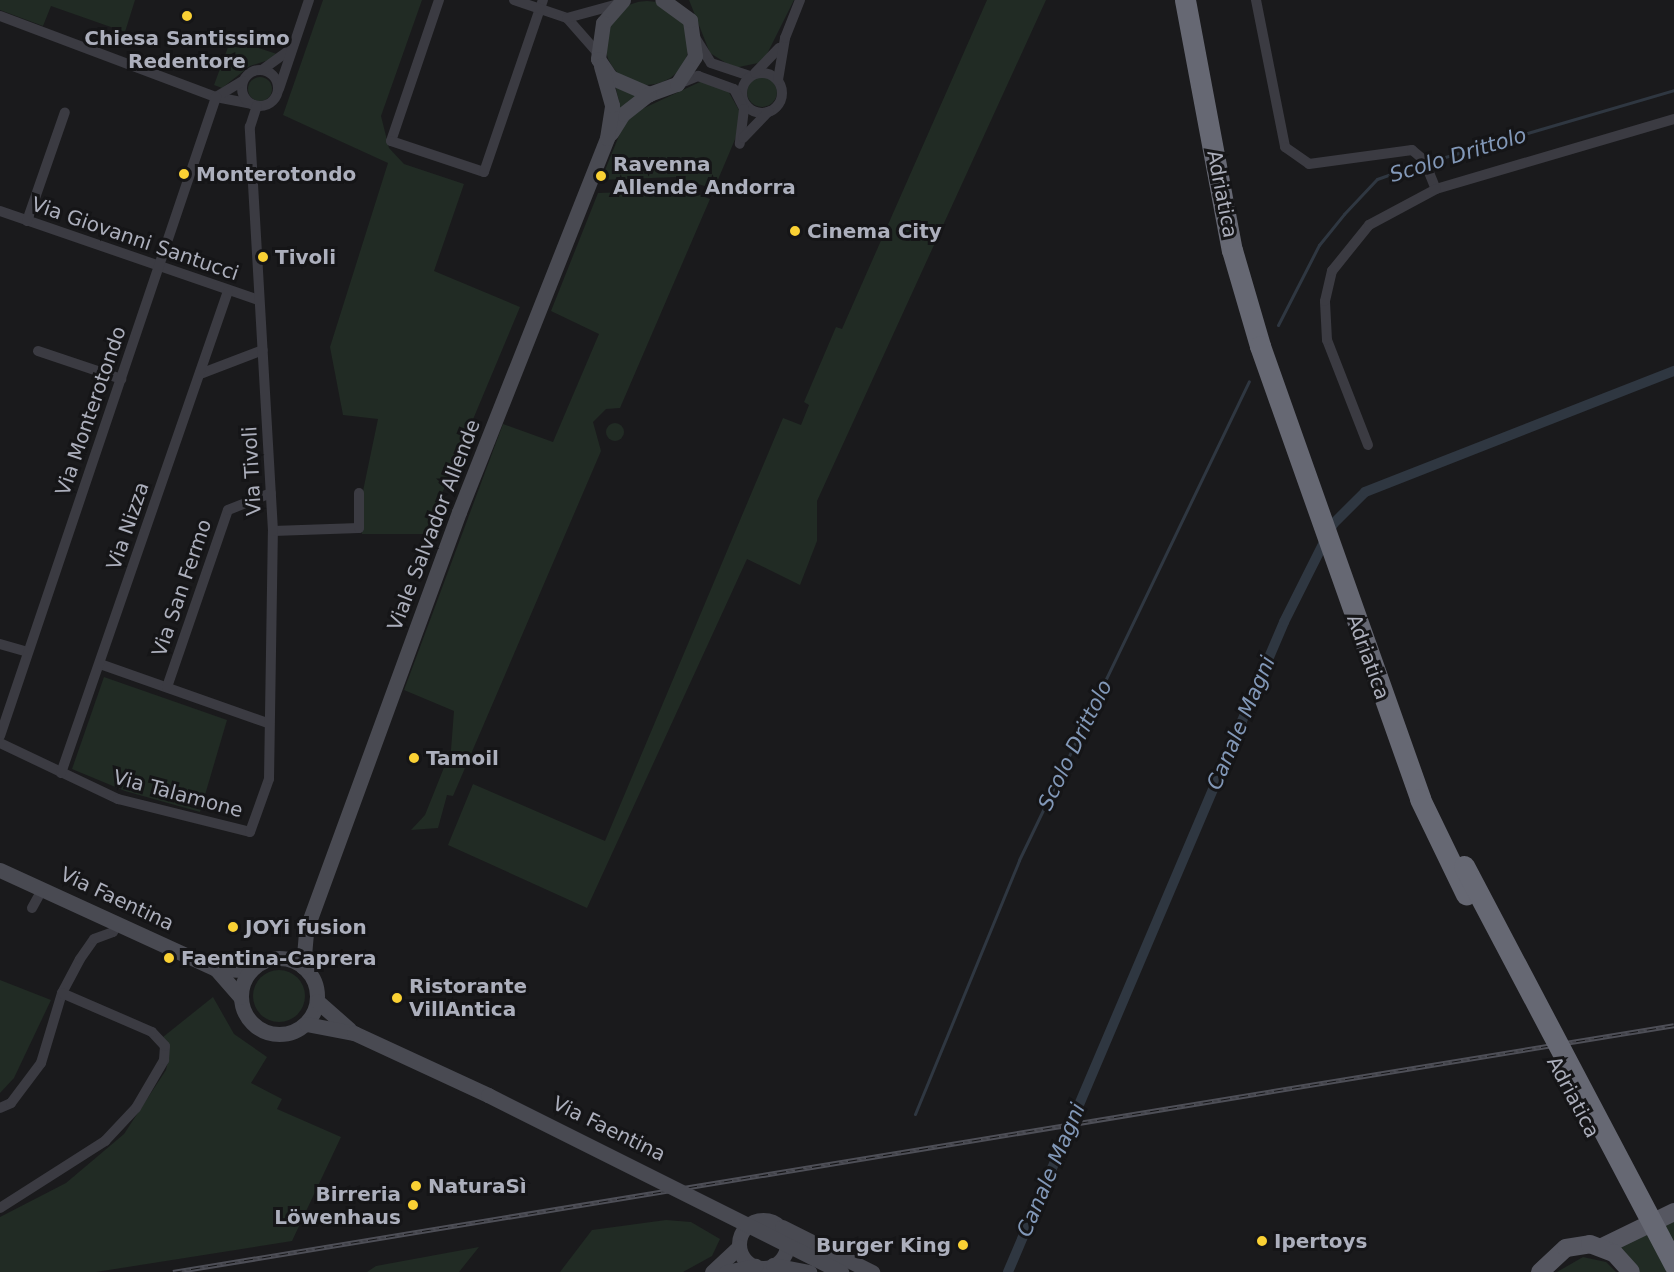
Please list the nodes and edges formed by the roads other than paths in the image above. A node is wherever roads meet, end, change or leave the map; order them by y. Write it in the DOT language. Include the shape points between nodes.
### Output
graph roads {
  1 [pos="309,0"];
  2 [pos="439,0"];
  3 [pos="514,0"];
  4 [pos="662,0"];
  5 [pos="800,0"];
  6 [pos="1185,0"];
  7 [pos="1197,0"];
  8 [pos="1256,0"];
  9 [pos="619,2"];
  10 [pos="542,4"];
  11 [pos="682,6"];
  12 [pos="0,16"];
  13 [pos="567,18"];
  14 [pos="785,38"];
  15 [pos="696,39"];
  16 [pos="294,45"];
  17 [pos="599,59"];
  18 [pos="262,70"];
  19 [pos="752,75"];
  20 [pos="778,80"];
  21 [pos="243,81"];
  22 [pos="677,84"];
  23 [pos="279,89"];
  24 [pos="649,94"];
  25 [pos="216,97"];
  26 [pos="742,98"];
  27 [pos="254,105"];
  28 [pos="770,111"];
  29 [pos="65,112"];
  30 [pos="1674,119"];
  31 [pos="608,138"];
  32 [pos="1436,189"];
  33 [pos="0,212"];
  34 [pos="27,221"];
  35 [pos="160,267"];
  36 [pos="228,291"];
  37 [pos="259,300"];
  38 [pos="263,350"];
  39 [pos="38,351"];
  40 [pos="200,374"];
  41 [pos="121,379"];
  42 [pos="1368,445"];
  43 [pos="1307,461"];
  44 [pos="270,493"];
  45 [pos="359,493"];
  46 [pos="273,531"];
  47 [pos="0,644"];
  48 [pos="28,652"];
  49 [pos="100,664"];
  50 [pos="167,687"];
  51 [pos="268,723"];
  52 [pos="0,736"];
  53 [pos="0,742"];
  54 [pos="61,773"];
  55 [pos="250,832"];
  56 [pos="0,870"];
  57 [pos="42,890"];
  58 [pos="32,908"];
  59 [pos="117,924"];
  60 [pos="306,930"];
  61 [pos="278,958"];
  62 [pos="303,967"];
  63 [pos="216,969"];
  64 [pos="250,970"];
  65 [pos="62,993"];
  66 [pos="240,997"];
  67 [pos="317,1001"];
  68 [pos="306,1024"];
  69 [pos="354,1033"];
  70 [pos="0,1108"];
  71 [pos="0,1208"];
  72 [pos="1674,1212"];
  73 [pos="782,1227"];
  74 [pos="740,1247"];
  75 [pos="1602,1247"];
  76 [pos="773,1264"];
  77 [pos="1674,1264"];
  78 [pos="755,1266"];
  79 [pos="712,1272"];
  80 [pos="726,1272"];
  81 [pos="809,1272"];
  82 [pos="841,1272"];
  83 [pos="872,1272"];
  84 [pos="1540,1272"];
  85 [pos="1631,1272"];
  86 [pos="1665,1272"];
  1 -- 16 [label="street"];
  2 -- 10 [label="street" via="391,141 484,172"];
  3 -- 10 [label="street"];
  4 -- 11 [label="main road"];
  5 -- 14 [label="street"];
  6 -- 43 [label="highway, Adriatica" via="1232,250"];
  7 -- 43 [label="highway, Adriatica" via="1241,234"];
  8 -- 32 [label="street" via="1285,147 1298,161 1309,164 1401,148 1420,155"];
  9 -- 13 [label="street" via="581,19"];
  9 -- 17 [label="main road" via="603,23"];
  10 -- 13 [label="street"];
  11 -- 15 [label="main road"];
  12 -- 25 [label="street"];
  13 -- 17 [label="street"];
  14 -- 19 [label="street" via="768,64"];
  14 -- 20 [label="street"];
  15 -- 19 [label="street" via="711,63"];
  15 -- 22 [label="main road" via="689,71"];
  16 -- 18 [label="street"];
  16 -- 23 [label="street"];
  17 -- 24 [label="main road" via="622,84"];
  17 -- 31 [label="main road, Viale Salvador Allende" via="612,105"];
  18 -- 21 [label="street"];
  18 -- 23 [label="street" via="276,78"];
  19 -- 20 [label="street"];
  19 -- 26 [label="street"];
  20 -- 28 [label="street" via="782,98"];
  21 -- 25 [label="street"];
  21 -- 27 [label="street" via="242,92"];
  22 -- 24 [label="main road, Viale Salvador Allende"];
  22 -- 26 [label="street" via="712,78"];
  23 -- 27 [label="street" via="272,102"];
  24 -- 31 [label="main road, Viale Salvador Allende" via="623,114"];
  25 -- 27 [label="street"];
  25 -- 35 [label="street, Via Monterotondo"];
  26 -- 28 [label="street" via="750,109"];
  26 -- 28 [label="street" via="740,144"];
  27 -- 37 [label="street, Via Tivoli" via="250,127"];
  29 -- 34 [label="street"];
  30 -- 32 [label="street" via="1466,175"];
  31 -- 60 [label="main road, Viale Salvador Allende" via="459,512"];
  32 -- 42 [label="street" via="1369,225 1332,271 1325,301 1328,340"];
  33 -- 34 [label="street, Via Giovanni Santucci"];
  34 -- 35 [label="street, Via Giovanni Santucci"];
  35 -- 36 [label="street, Via Giovanni Santucci"];
  35 -- 41 [label="street, Via Monterotondo"];
  36 -- 37 [label="street, Via Giovanni Santucci"];
  36 -- 40 [label="street, Via Nizza"];
  37 -- 38 [label="street, Via Tivoli"];
  38 -- 40 [label="street"];
  38 -- 44 [label="street, Via Tivoli"];
  39 -- 41 [label="street"];
  40 -- 49 [label="street, Via Nizza"];
  41 -- 48 [label="street, Via Monterotondo"];
  43 -- 77 [label="highway, Adriatica, bridge" via="1421,769 1464,866"];
  43 -- 86 [label="highway, Adriatica" via="1420,799"];
  44 -- 46 [label="street, Via Tivoli"];
  44 -- 50 [label="street, Via San Fermo" via="228,510"];
  45 -- 46 [label="street" via="359,528"];
  46 -- 51 [label="street, Via Tivoli"];
  47 -- 48 [label="street"];
  48 -- 52 [label="street, Via Monterotondo"];
  49 -- 50 [label="street"];
  49 -- 54 [label="street, Via Nizza"];
  50 -- 51 [label="street"];
  51 -- 55 [label="street, Via Tivoli" via="269,779"];
  53 -- 54 [label="street, Via Talamone"];
  54 -- 55 [label="street, Via Talamone" via="118,799"];
  56 -- 57 [label="main road, Via Faentina"];
  57 -- 58 [label="street"];
  57 -- 59 [label="main road, Via Faentina"];
  59 -- 63 [label="main road, Via Faentina"];
  59 -- 65 [label="street" via="113,932 94,939"];
  60 -- 61 [label="main road, Viale Salvador Allende"];
  60 -- 62 [label="main road, Viale Salvador Allende"];
  61 -- 62 [label="main road"];
  61 -- 64 [label="main road"];
  62 -- 67 [label="main road" via="312,976"];
  63 -- 64 [label="main road, Via Faentina"];
  63 -- 66 [label="main road, Via Faentina"];
  64 -- 66 [label="main road"];
  65 -- 70 [label="street" via="41,1063 11,1103"];
  65 -- 71 [label="street" via="152,1032 165,1046 164,1060 136,1108 105,1141"];
  66 -- 68 [label="main road" via="249,1021 270,1034"];
  67 -- 68 [label="main road"];
  67 -- 69 [label="main road, Via Faentina"];
  68 -- 69 [label="main road, Via Faentina"];
  69 -- 82 [label="main road, Via Faentina, bridge" via="488,1095"];
  72 -- 75 [label="main road"];
  73 -- 74 [label="main road" via="755,1221 744,1231"];
  73 -- 76 [label="main road" via="787,1247"];
  73 -- 83 [label="main road"];
  74 -- 78 [label="main road"];
  74 -- 79 [label="main road"];
  75 -- 84 [label="main road" via="1566,1248"];
  75 -- 85 [label="main road"];
  76 -- 78 [label="main road"];
  76 -- 81 [label="main road"];
  78 -- 80 [label="main road"];
}
